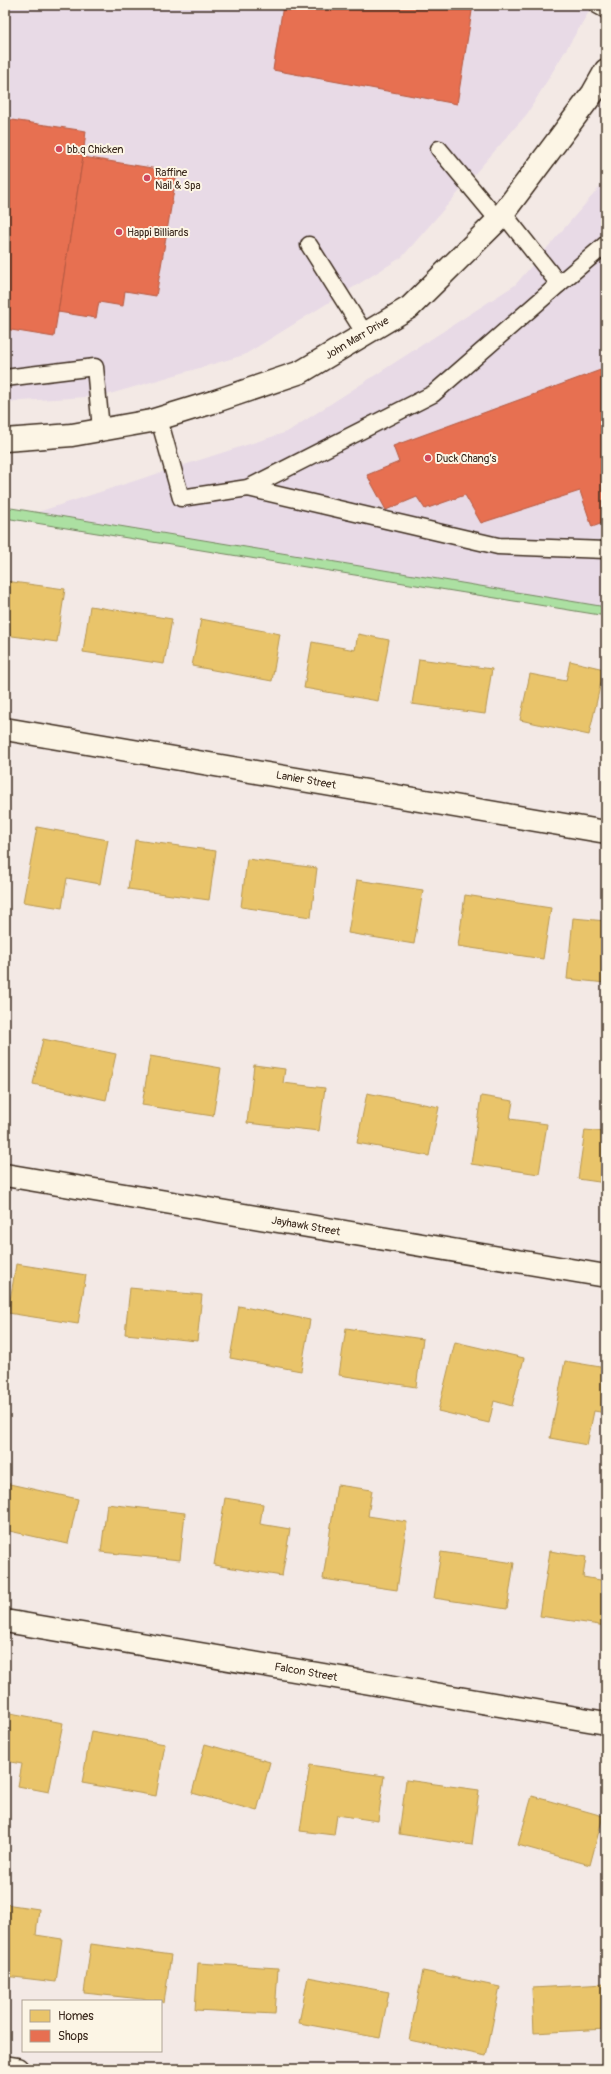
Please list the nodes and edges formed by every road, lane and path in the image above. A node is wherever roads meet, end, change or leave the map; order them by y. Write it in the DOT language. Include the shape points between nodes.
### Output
graph roads {
  1 [pos="597,5"];
  2 [pos="606,10"];
  3 [pos="606,70"];
  4 [pos="599,94"];
  5 [pos="439,149"];
  6 [pos="501,216"];
  7 [pos="606,244"];
  8 [pos="309,245"];
  9 [pos="559,284"];
  10 [pos="365,334"];
  11 [pos="5,378"];
  12 [pos="159,419"];
  13 [pos="101,429"];
  14 [pos="5,440"];
  15 [pos="248,488"];
  16 [pos="606,550"];
  17 [pos="5,729"];
  18 [pos="606,832"];
  19 [pos="5,1175"];
  20 [pos="606,1276"];
  21 [pos="5,1621"];
  22 [pos="606,1723"];
  23 [pos="5,2067"];
  24 [pos="18,2069"];
  1 -- 2 [label="lane"];
  3 -- 4 [label="street, John Marr Drive"];
  4 -- 6 [label="street, John Marr Drive"];
  5 -- 6 [label="lane"];
  6 -- 9 [label="lane"];
  6 -- 10 [label="street, John Marr Drive" via="410,307"];
  7 -- 9 [label="lane"];
  8 -- 10 [label="lane"];
  9 -- 15 [label="lane" via="433,394"];
  10 -- 12 [label="street, John Marr Drive" via="301,372"];
  11 -- 13 [label="lane" via="95,367"];
  12 -- 13 [label="street, John Marr Drive"];
  12 -- 15 [label="lane" via="181,498"];
  13 -- 14 [label="street, John Marr Drive"];
  15 -- 16 [label="lane" via="498,546"];
  17 -- 18 [label="street, Lanier Street"];
  19 -- 20 [label="street, Jayhawk Street"];
  21 -- 22 [label="street, Falcon Street"];
  23 -- 24 [label="street"];
}
